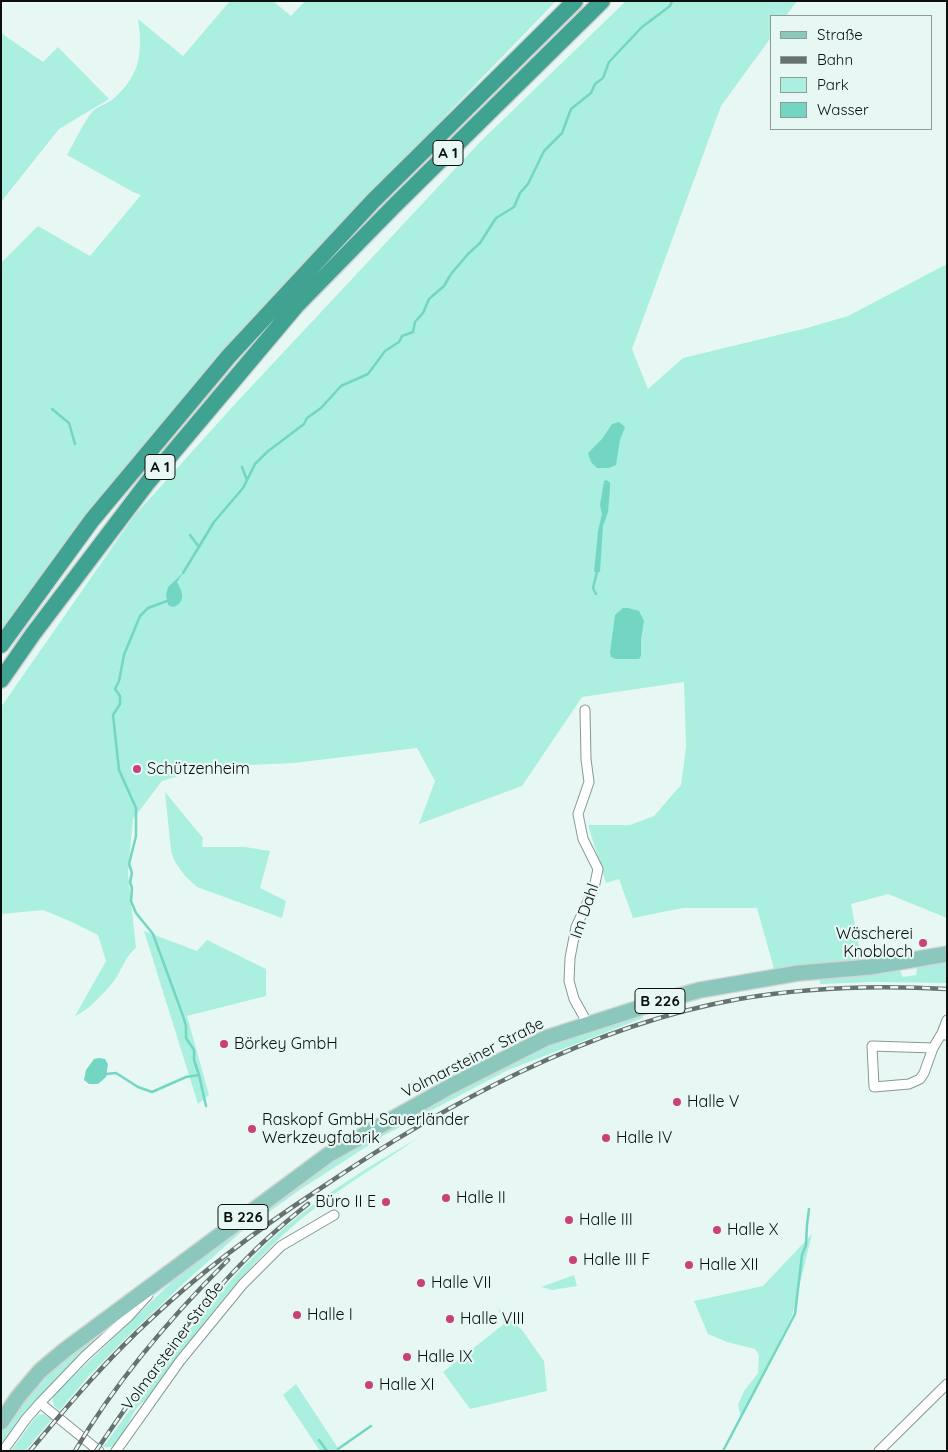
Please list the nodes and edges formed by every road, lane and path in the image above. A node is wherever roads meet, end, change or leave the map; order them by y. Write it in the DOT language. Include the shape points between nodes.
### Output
graph roads {
  1 [pos="575,1"];
  2 [pos="602,1"];
  3 [pos="1,645"];
  4 [pos="1,680"];
  5 [pos="585,710"];
  6 [pos="947,954"];
  7 [pos="946,1020"];
  8 [pos="588,1024"];
  9 [pos="944,1034"];
  10 [pos="933,1048"];
  11 [pos="334,1216"];
  12 [pos="163,1278"];
  13 [pos="947,1384"];
  14 [pos="40,1402"];
  15 [pos="1,1422"];
  16 [pos="3,1451"];
  17 [pos="99,1451"];
  18 [pos="116,1451"];
  19 [pos="879,1451"];
  1 -- 3 [label="highway, A 1" via="373,201 275,305 92,520"];
  2 -- 4 [label="highway, A 1" via="296,306 148,482"];
  5 -- 8 [label="street, Im Dahl" via="589,782 578,814 584,839 598,869 594,888 576,927 569,981 574,999"];
  6 -- 8 [label="main road, Volmarsteiner Straße / B 226" via="700,990"];
  7 -- 9 [label="street"];
  8 -- 12 [label="main road, Volmarsteiner Straße / B 226" via="546,1038 506,1057 328,1155"];
  9 -- 10 [label="street"];
  10 -- 10 [label="street" via="920,1079 908,1084 874,1087 872,1046"];
  11 -- 18 [label="street, Volmarsteiner Straße" via="280,1246 243,1284 180,1362"];
  12 -- 14 [label="street, Volmarsteiner Straße" via="128,1317"];
  12 -- 15 [label="main road, Volmarsteiner Straße / B 226" via="40,1371"];
  13 -- 19 [label="street"];
  14 -- 16 [label="street, Volmarsteiner Straße"];
  14 -- 17 [label="street"];
}
